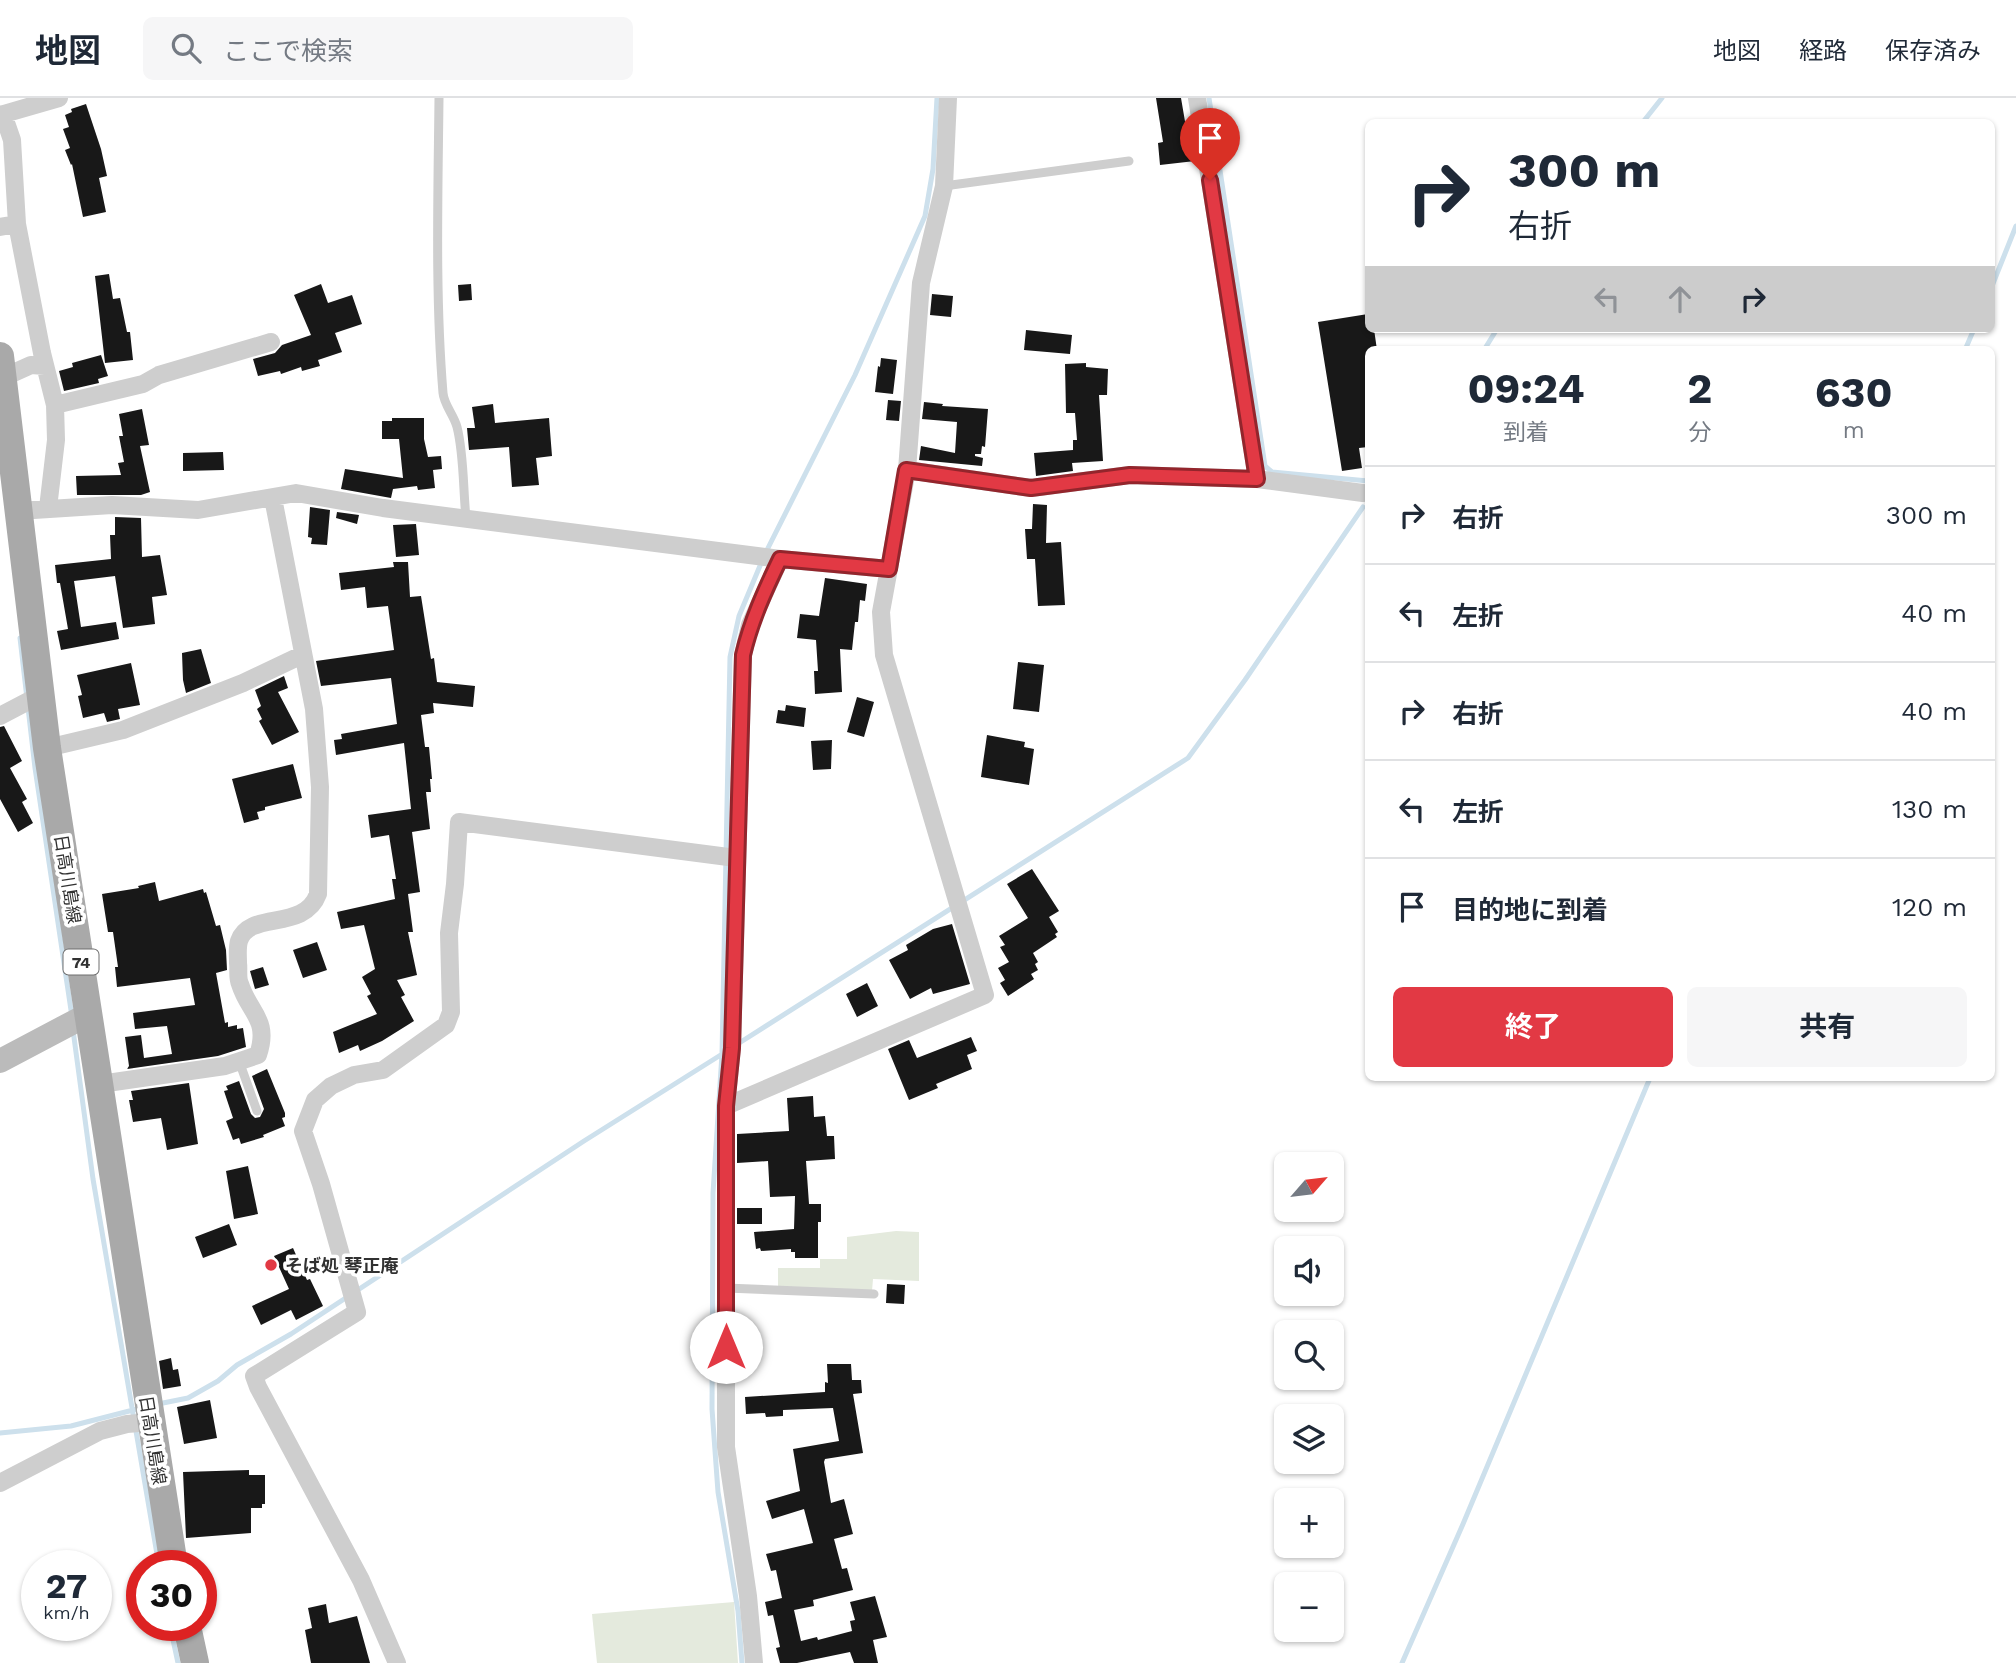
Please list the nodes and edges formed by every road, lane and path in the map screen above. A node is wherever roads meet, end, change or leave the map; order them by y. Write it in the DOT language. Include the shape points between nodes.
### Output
graph roads {
  1 [pos="59,98"];
  2 [pos="439,98"];
  3 [pos="948,98"];
  4 [pos="1197,98"];
  5 [pos="1,114"];
  6 [pos="1129,161"];
  7 [pos="944,186"];
  8 [pos="9,225"];
  9 [pos="271,342"];
  10 [pos="45,366"];
  11 [pos="1,371"];
  12 [pos="55,405"];
  13 [pos="906,470"];
  14 [pos="1257,479"];
  15 [pos="1363,493"];
  16 [pos="273,498"];
  17 [pos="48,508"];
  18 [pos="18,511"];
  19 [pos="466,517"];
  20 [pos="780,559"];
  21 [pos="889,569"];
  22 [pos="302,655"];
  23 [pos="40,695"];
  24 [pos="0,716"];
  25 [pos="47,748"];
  26 [pos="736,858"];
  27 [pos="89,1014"];
  28 [pos="0,1061"];
  29 [pos="239,1061"];
  30 [pos="100,1084"];
  31 [pos="726,1106"];
  32 [pos="257,1111"];
  33 [pos="726,1288"];
  34 [pos="874,1294"];
  35 [pos="151,1422"];
  36 [pos="0,1483"];
  37 [pos="171,1550"];
  38 [pos="190,1641"];
  39 [pos="195,1663"];
  40 [pos="397,1663"];
  41 [pos="754,1663"];
  1 -- 5 [label="street"];
  2 -- 19 [label="lane" via="439,335 443,397 457,426"];
  3 -- 7 [label="street"];
  4 -- 14 [label="street"];
  5 -- 8 [label="street" via="12,140"];
  6 -- 7 [label="lane"];
  7 -- 13 [label="street" via="921,283"];
  8 -- 10 [label="street"];
  9 -- 12 [label="street" via="159,375 143,384"];
  10 -- 11 [label="street"];
  10 -- 12 [label="street"];
  11 -- 18 [label="main road, 日高川島線 / 74"];
  12 -- 17 [label="street"];
  13 -- 14 [label="street" via="1031,488 1130,475"];
  13 -- 21 [label="street"];
  14 -- 15 [label="street"];
  16 -- 17 [label="street" via="198,510 112,505"];
  16 -- 19 [label="street" via="296,493"];
  16 -- 22 [label="street"];
  17 -- 18 [label="street"];
  18 -- 23 [label="main road, 日高川島線 / 74"];
  19 -- 20 [label="street"];
  20 -- 21 [label="street"];
  20 -- 26 [label="street" via="750,625 743,655"];
  21 -- 31 [label="street" via="881,612 884,655 985,995"];
  22 -- 25 [label="street" via="123,730"];
  22 -- 29 [label="street" via="319,757 318,894 305,912 254,926 243,932 237,944 239,984 260,1024 263,1041 258,1055"];
  23 -- 24 [label="street"];
  23 -- 25 [label="main road, 日高川島線 / 74"];
  25 -- 27 [label="main road, 日高川島線 / 74"];
  26 -- 31 [label="street" via="732,1048"];
  26 -- 40 [label="street" via="459,822 449,933 451,1012 446,1025 383,1070 343,1080 315,1101 303,1131 357,1312 254,1376 361,1580"];
  27 -- 28 [label="street"];
  27 -- 30 [label="main road, 日高川島線 / 74"];
  29 -- 30 [label="street"];
  29 -- 32 [label="lane"];
  30 -- 35 [label="main road, 日高川島線 / 74"];
  31 -- 33 [label="street"];
  33 -- 34 [label="lane"];
  33 -- 41 [label="street" via="726,1447"];
  35 -- 36 [label="street" via="100,1431"];
  35 -- 37 [label="main road, 日高川島線 / 74"];
  38 -- 39 [label="main road"];
}
